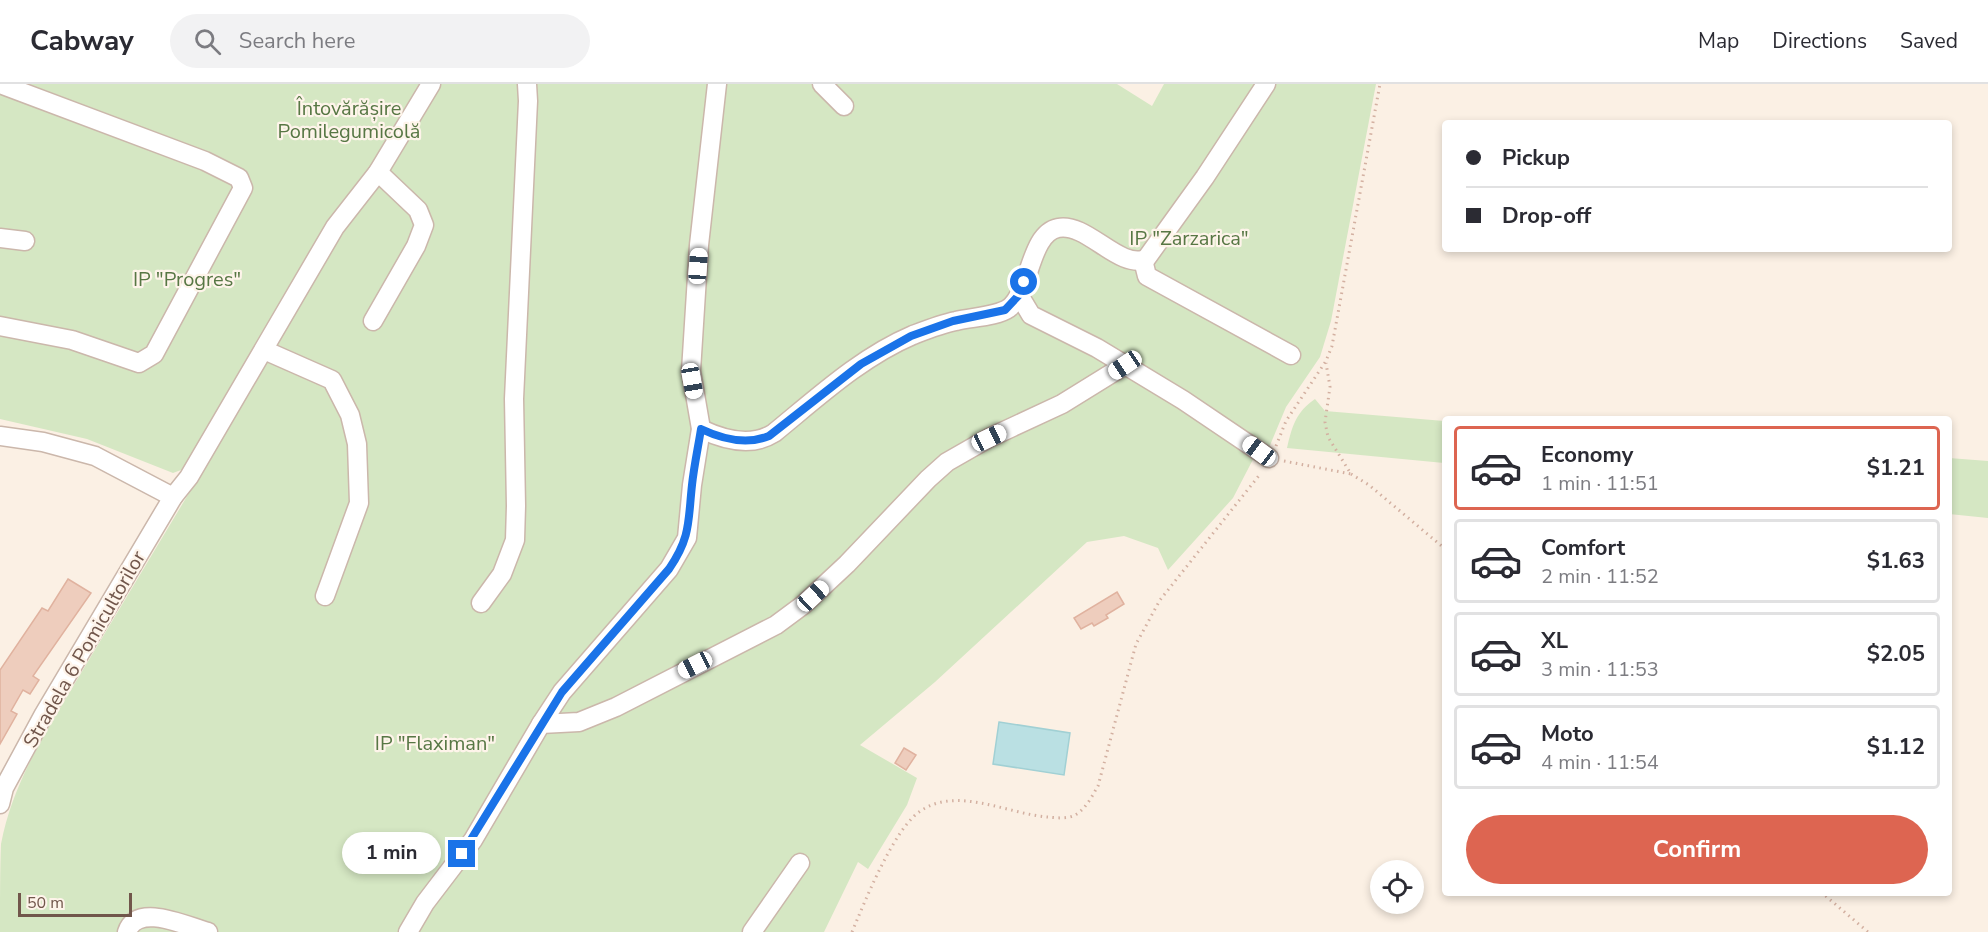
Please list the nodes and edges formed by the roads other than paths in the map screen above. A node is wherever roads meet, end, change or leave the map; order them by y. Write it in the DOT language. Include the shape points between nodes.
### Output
graph roads {
  1 [pos="0,84"];
  2 [pos="431,84"];
  3 [pos="527,84"];
  4 [pos="717,84"];
  5 [pos="822,84"];
  6 [pos="1266,84"];
  7 [pos="844,106"];
  8 [pos="378,172"];
  9 [pos="0,238"];
  10 [pos="25,241"];
  11 [pos="1143,260"];
  12 [pos="1019,295"];
  13 [pos="373,321"];
  14 [pos="0,326"];
  15 [pos="264,350"];
  16 [pos="1291,355"];
  17 [pos="1125,365"];
  18 [pos="701,429"];
  19 [pos="1,437"];
  20 [pos="1269,458"];
  21 [pos="173,497"];
  22 [pos="325,596"];
  23 [pos="481,603"];
  24 [pos="541,724"];
  25 [pos="0,804"];
  26 [pos="800,863"];
  27 [pos="127,932"];
  28 [pos="208,932"];
  29 [pos="408,932"];
  30 [pos="752,932"];
  1 -- 14 [label="street" via="206,161 239,178 243,188 154,354 139,363 72,340"];
  2 -- 8 [label="street, Stradela 6 Pomicultorilor"];
  3 -- 23 [label="street" via="514,399 515,540 502,574"];
  4 -- 18 [label="street" via="699,245 691,371"];
  5 -- 7 [label="street"];
  6 -- 11 [label="street"];
  8 -- 13 [label="street" via="418,210 424,225 412,254"];
  8 -- 15 [label="street, Stradela 6 Pomicultorilor" via="335,227"];
  9 -- 10 [label="street"];
  11 -- 12 [label="street" via="1131,260 1071,228 1058,228 1041,242"];
  11 -- 16 [label="street" via="1147,276"];
  12 -- 17 [label="street" via="1031,315"];
  12 -- 18 [label="street" via="1005,310 953,321 861,364 761,440 716,436"];
  15 -- 21 [label="street, Stradela 6 Pomicultorilor" via="189,477"];
  15 -- 22 [label="street" via="332,380 350,415 357,444 359,503"];
  17 -- 20 [label="street"];
  17 -- 24 [label="street" via="1069,401 947,462 847,564 776,626 616,707 579,722"];
  18 -- 24 [label="street" via="688,531 681,551 562,692"];
  19 -- 21 [label="street" via="43,442 95,456"];
  21 -- 25 [label="street, Stradela 6 Pomicultorilor" via="44,714 4,788"];
  24 -- 29 [label="street" via="473,840"];
  26 -- 30 [label="street"];
  27 -- 28 [label="street" via="137,918 147,916"];
}
